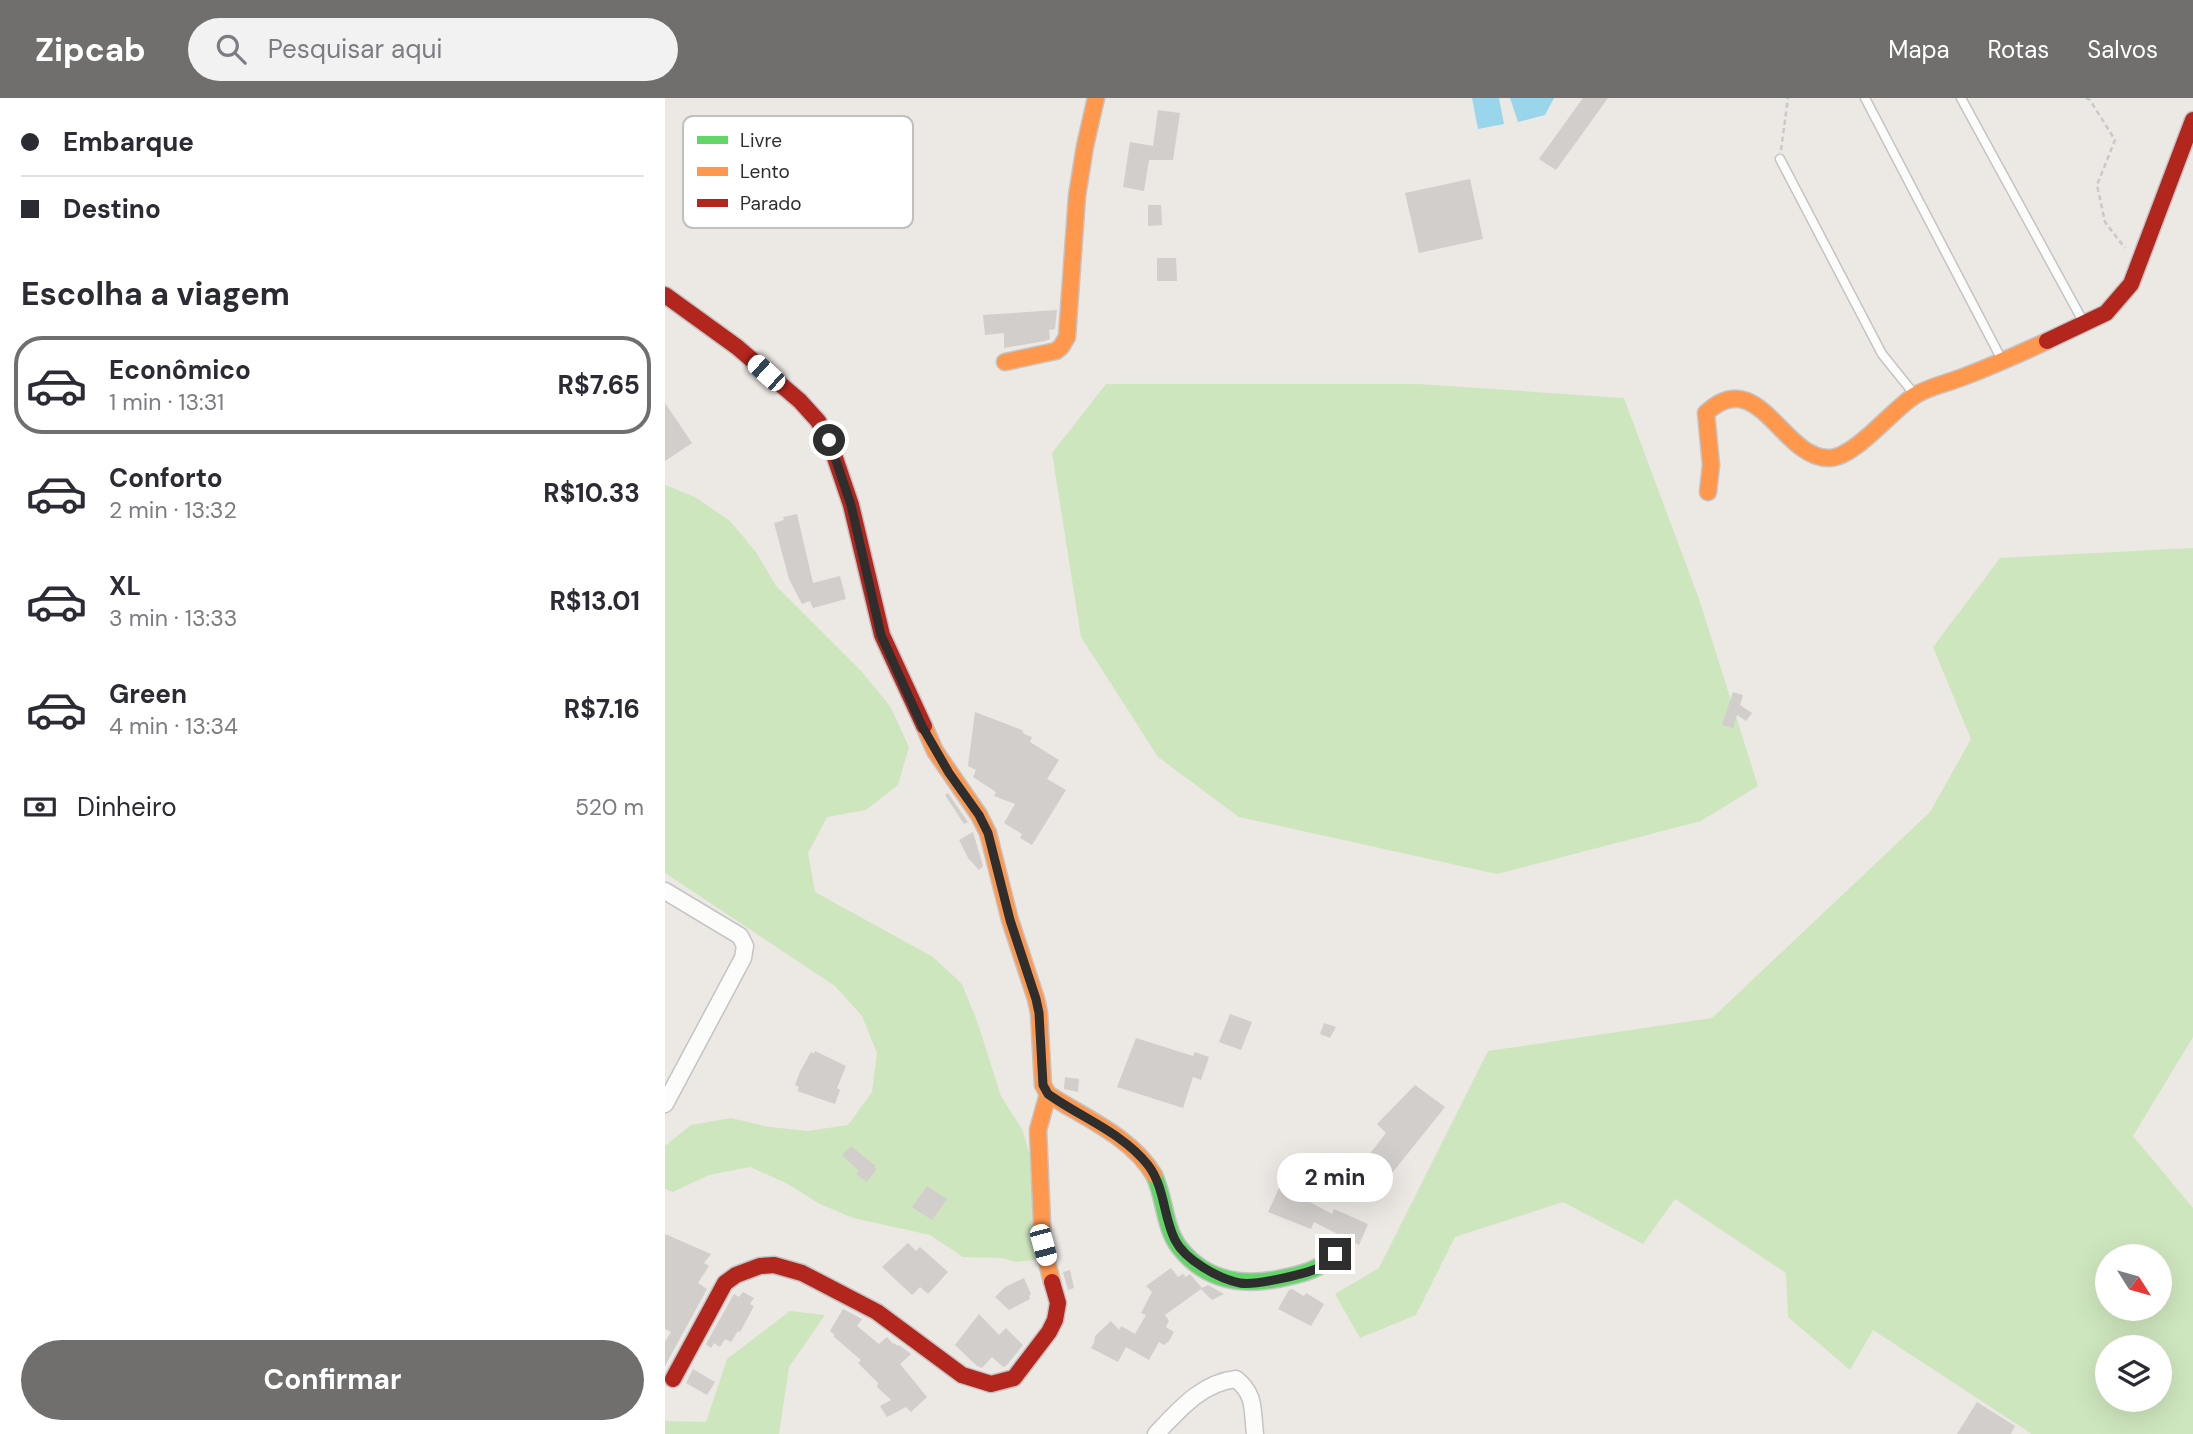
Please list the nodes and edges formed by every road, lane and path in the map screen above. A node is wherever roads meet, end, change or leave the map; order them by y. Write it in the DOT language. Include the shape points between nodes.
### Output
graph roads {
  1 [pos="1096,98"];
  2 [pos="1788,98"];
  3 [pos="1865,98"];
  4 [pos="1961,98"];
  5 [pos="2085,98"];
  6 [pos="2193,120"];
  7 [pos="1780,159"];
  8 [pos="2138,265"];
  9 [pos="665,295"];
  10 [pos="2084,323"];
  11 [pos="1005,362"];
  12 [pos="2003,362"];
  13 [pos="1915,395"];
  14 [pos="1708,492"];
  15 [pos="665,891"];
  16 [pos="1048,1094"];
  17 [pos="665,1104"];
  18 [pos="1335,1254"];
  19 [pos="673,1379"];
  20 [pos="1156,1434"];
  21 [pos="1255,1434"];
  1 -- 11 [label="street" via="1076,204 1065,342 1059,349"];
  2 -- 7 [label="path"];
  3 -- 12 [label="lane"];
  4 -- 10 [label="lane"];
  5 -- 8 [label="path" via="2115,140 2097,186 2105,222"];
  6 -- 8 [label="street"];
  7 -- 13 [label="lane" via="1882,354"];
  8 -- 10 [label="street" via="2116,303"];
  9 -- 16 [label="street" via="737,347 800,401 829,440 851,505 881,635 929,740 988,833 1036,999 1043,1085"];
  10 -- 12 [label="street"];
  12 -- 13 [label="street"];
  13 -- 14 [label="street" via="1842,457 1826,459 1811,455 1751,403 1723,398 1706,414 1711,465"];
  15 -- 17 [label="street" via="740,936 745,946 743,958"];
  16 -- 18 [label="street" via="1131,1148 1149,1167 1176,1242 1189,1259 1248,1284 1312,1270"];
  16 -- 19 [label="street" via="1038,1130 1043,1245 1058,1303 1049,1332 1014,1378 991,1384 962,1375 877,1312 802,1273 774,1265 760,1266 725,1283"];
  20 -- 21 [label="street" via="1195,1394 1236,1379 1253,1400"];
}
